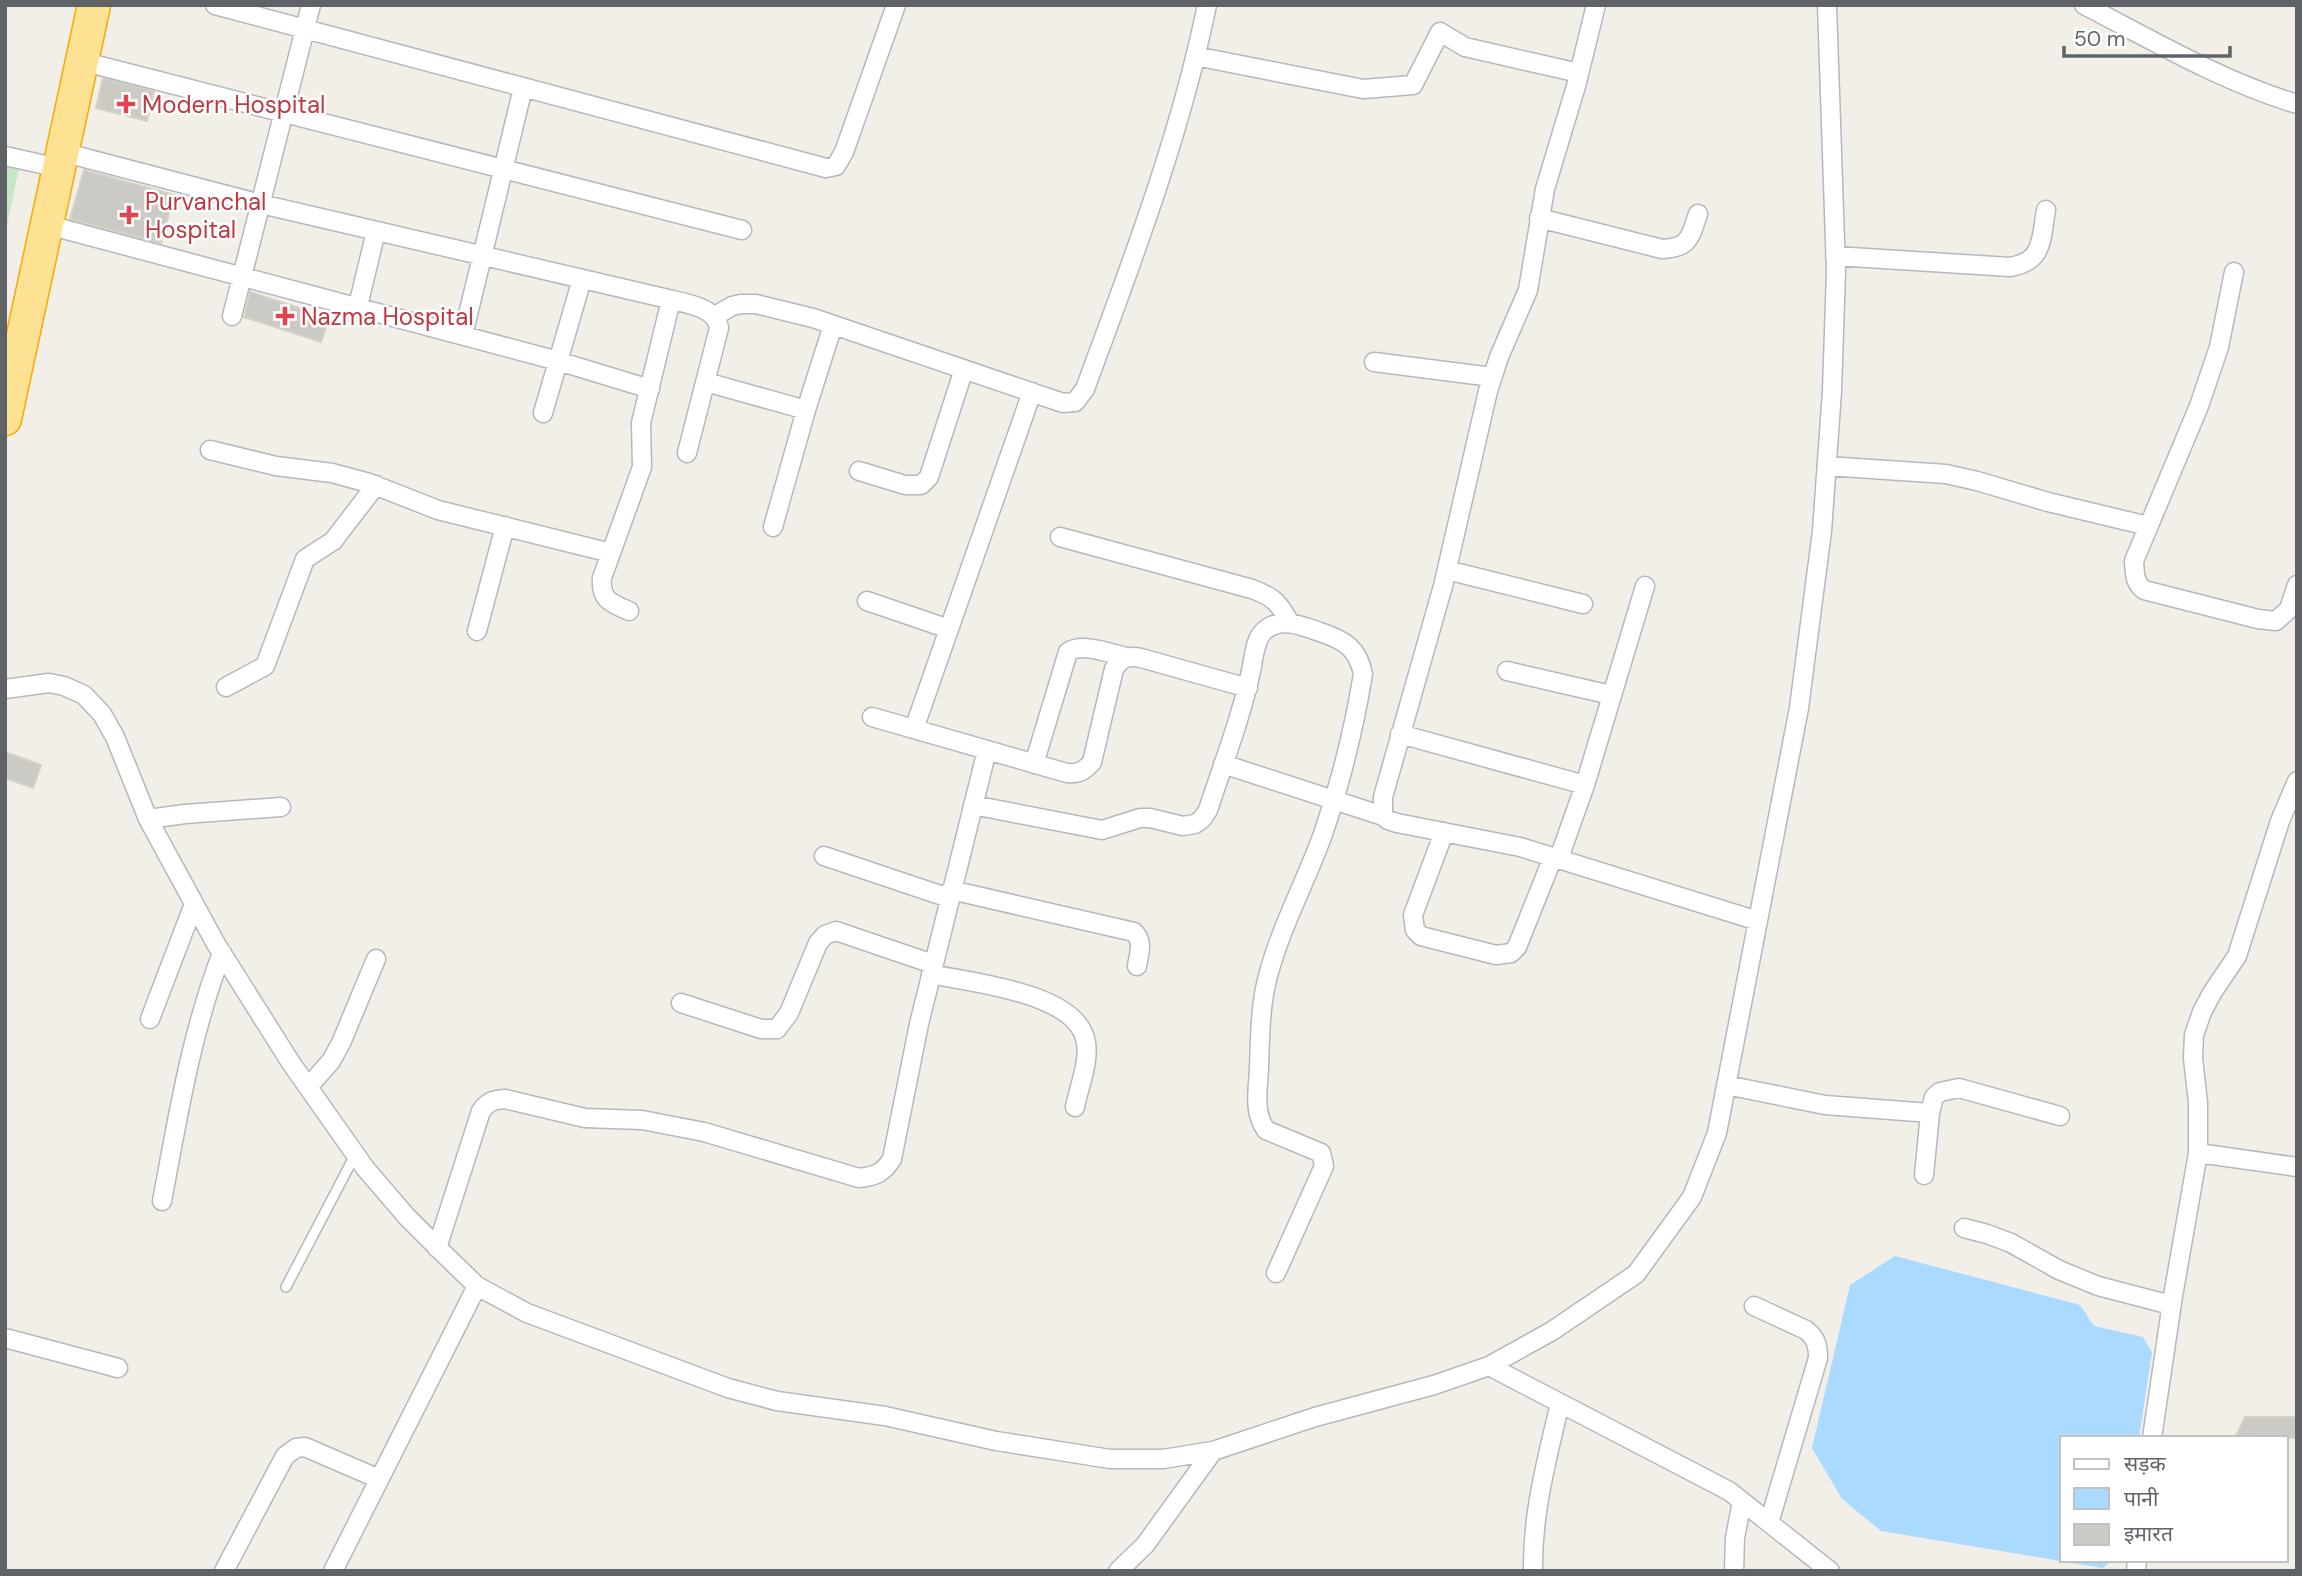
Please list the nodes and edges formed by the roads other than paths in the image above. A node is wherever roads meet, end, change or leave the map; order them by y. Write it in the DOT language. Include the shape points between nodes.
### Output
graph roads {
  1 [pos="94,5"];
  2 [pos="215,5"];
  3 [pos="311,5"];
  4 [pos="896,5"];
  5 [pos="1207,5"];
  6 [pos="1596,5"];
  7 [pos="1827,5"];
  8 [pos="2084,5"];
  9 [pos="304,31"];
  10 [pos="1195,56"];
  11 [pos="81,61"];
  12 [pos="1579,73"];
  13 [pos="523,88"];
  14 [pos="2297,104"];
  15 [pos="285,113"];
  16 [pos="5,156"];
  17 [pos="61,160"];
  18 [pos="505,169"];
  19 [pos="261,204"];
  20 [pos="2046,210"];
  21 [pos="1698,214"];
  22 [pos="1539,218"];
  23 [pos="48,225"];
  24 [pos="742,230"];
  25 [pos="376,231"];
  26 [pos="482,256"];
  27 [pos="1835,256"];
  28 [pos="2234,272"];
  29 [pos="244,275"];
  30 [pos="582,279"];
  31 [pos="671,300"];
  32 [pos="358,306"];
  33 [pos="232,316"];
  34 [pos="715,316"];
  35 [pos="833,325"];
  36 [pos="463,335"];
  37 [pos="558,360"];
  38 [pos="1374,362"];
  39 [pos="964,369"];
  40 [pos="1492,377"];
  41 [pos="706,382"];
  42 [pos="650,389"];
  43 [pos="1032,392"];
  44 [pos="806,410"];
  45 [pos="544,413"];
  46 [pos="5,419"];
  47 [pos="210,450"];
  48 [pos="687,453"];
  49 [pos="1827,466"];
  50 [pos="859,471"];
  51 [pos="376,485"];
  52 [pos="505,526"];
  53 [pos="2148,526"];
  54 [pos="773,527"];
  55 [pos="1060,537"];
  56 [pos="611,553"];
  57 [pos="1447,570"];
  58 [pos="2297,585"];
  59 [pos="1644,586"];
  60 [pos="867,601"];
  61 [pos="1583,604"];
  62 [pos="629,611"];
  63 [pos="1290,623"];
  64 [pos="949,629"];
  65 [pos="477,631"];
  66 [pos="1128,657"];
  67 [pos="1507,671"];
  68 [pos="226,687"];
  69 [pos="1248,688"];
  70 [pos="5,689"];
  71 [pos="1611,695"];
  72 [pos="872,717"];
  73 [pos="914,729"];
  74 [pos="1400,734"];
  75 [pos="987,751"];
  76 [pos="1034,764"];
  77 [pos="1223,764"];
  78 [pos="2297,781"];
  79 [pos="1585,785"];
  80 [pos="1333,800"];
  81 [pos="973,805"];
  82 [pos="281,807"];
  83 [pos="1383,816"];
  84 [pos="148,819"];
  85 [pos="1444,832"];
  86 [pos="824,856"];
  87 [pos="1556,857"];
  88 [pos="950,894"];
  89 [pos="194,904"];
  90 [pos="1758,920"];
  91 [pos="222,953"];
  92 [pos="376,959"];
  93 [pos="1137,966"];
  94 [pos="932,969"];
  95 [pos="681,1003"];
  96 [pos="150,1019"];
  97 [pos="1726,1085"];
  98 [pos="308,1087"];
  99 [pos="1074,1107"];
  100 [pos="1930,1113"];
  101 [pos="2060,1116"];
  102 [pos="2198,1153"];
  103 [pos="355,1155"];
  104 [pos="2297,1167"];
  105 [pos="1924,1175"];
  106 [pos="162,1201"];
  107 [pos="1964,1228"];
  108 [pos="437,1248"];
  109 [pos="1276,1273"];
  110 [pos="477,1286"];
  111 [pos="286,1287"];
  112 [pos="2171,1305"];
  113 [pos="1754,1306"];
  114 [pos="5,1338"];
  115 [pos="1489,1366"];
  116 [pos="118,1368"];
  117 [pos="1560,1403"];
  118 [pos="2152,1436"];
  119 [pos="1213,1451"];
  120 [pos="379,1479"];
  121 [pos="1742,1501"];
  122 [pos="1769,1523"];
  123 [pos="224,1571"];
  124 [pos="334,1571"];
  125 [pos="1118,1571"];
  126 [pos="1533,1571"];
  127 [pos="1734,1571"];
  128 [pos="1830,1571"];
  1 -- 11 [label="highway"];
  2 -- 9 [label="street"];
  3 -- 9 [label="street"];
  4 -- 13 [label="street" via="845,152 831,168"];
  5 -- 10 [label="street"];
  6 -- 12 [label="street"];
  7 -- 27 [label="street"];
  8 -- 14 [label="street" via="2188,60"];
  9 -- 13 [label="street"];
  9 -- 15 [label="street"];
  10 -- 12 [label="street" via="1363,89 1413,85 1440,32 1465,47"];
  10 -- 43 [label="street" via="1142,235 1085,389 1071,404"];
  11 -- 15 [label="street"];
  11 -- 17 [label="highway"];
  12 -- 22 [label="street"];
  13 -- 18 [label="street"];
  15 -- 18 [label="street"];
  15 -- 19 [label="street"];
  16 -- 17 [label="street"];
  17 -- 19 [label="street"];
  17 -- 23 [label="highway"];
  18 -- 24 [label="street"];
  18 -- 26 [label="street"];
  19 -- 25 [label="street"];
  19 -- 29 [label="street"];
  20 -- 27 [label="street" via="2035,257 2024,265"];
  21 -- 22 [label="street" via="1689,240 1670,249"];
  22 -- 40 [label="street" via="1528,290"];
  23 -- 29 [label="street"];
  23 -- 46 [label="highway"];
  25 -- 26 [label="street"];
  25 -- 32 [label="street"];
  26 -- 30 [label="street"];
  26 -- 36 [label="street"];
  27 -- 49 [label="street"];
  28 -- 53 [label="street" via="2219,347"];
  29 -- 32 [label="street"];
  29 -- 33 [label="street"];
  30 -- 31 [label="street"];
  30 -- 37 [label="street"];
  31 -- 34 [label="street"];
  31 -- 42 [label="street"];
  32 -- 36 [label="street"];
  34 -- 35 [label="street" via="732,306 756,304"];
  34 -- 41 [label="street" via="719,328"];
  35 -- 39 [label="street"];
  35 -- 44 [label="street"];
  36 -- 37 [label="street"];
  37 -- 42 [label="street"];
  37 -- 45 [label="street"];
  38 -- 40 [label="street"];
  39 -- 43 [label="street"];
  39 -- 50 [label="street" via="929,477 921,485 905,485"];
  40 -- 57 [label="street"];
  41 -- 44 [label="street"];
  41 -- 48 [label="street"];
  42 -- 56 [label="street" via="641,423 642,467"];
  43 -- 64 [label="street"];
  44 -- 54 [label="street"];
  47 -- 51 [label="street"];
  49 -- 53 [label="street" via="1946,474"];
  49 -- 90 [label="street" via="1799,708"];
  51 -- 52 [label="street" via="438,510"];
  51 -- 68 [label="street" via="333,541 305,559 265,666"];
  52 -- 56 [label="street"];
  52 -- 65 [label="street"];
  53 -- 58 [label="street" via="2134,561 2134,577 2144,590 2276,621 2289,610"];
  55 -- 63 [label="street" via="1269,595"];
  56 -- 62 [label="street" via="602,578 602,595"];
  57 -- 61 [label="street"];
  57 -- 74 [label="street"];
  59 -- 71 [label="street"];
  60 -- 64 [label="street"];
  63 -- 69 [label="street" via="1265,630 1258,639"];
  63 -- 80 [label="street" via="1334,636 1360,659 1359,697"];
  64 -- 73 [label="street"];
  66 -- 69 [label="street"];
  66 -- 76 [label="street" via="1114,669 1092,762 1085,770 1067,773"];
  66 -- 76 [label="street" via="1076,648 1068,652"];
  67 -- 71 [label="street"];
  69 -- 77 [label="street"];
  70 -- 84 [label="street" via="49,683 84,695 115,737"];
  71 -- 79 [label="street"];
  72 -- 73 [label="street"];
  73 -- 75 [label="street"];
  74 -- 79 [label="street"];
  74 -- 83 [label="street" via="1383,797"];
  75 -- 76 [label="street"];
  75 -- 81 [label="street"];
  77 -- 80 [label="street"];
  77 -- 81 [label="street" via="1208,810 1195,824 1183,826 1140,818 1102,830"];
  78 -- 102 [label="street" via="2237,956 2212,993 2194,1035"];
  79 -- 87 [label="street"];
  80 -- 83 [label="street"];
  80 -- 109 [label="street" via="1276,949 1261,1016 1257,1099 1261,1123 1266,1130 1321,1153 1324,1159"];
  81 -- 88 [label="street"];
  82 -- 84 [label="street"];
  83 -- 85 [label="street"];
  84 -- 89 [label="street"];
  85 -- 87 [label="street"];
  85 -- 87 [label="street" via="1413,915 1415,930 1421,936 1496,955 1517,947"];
  86 -- 88 [label="street"];
  87 -- 90 [label="street"];
  88 -- 93 [label="street" via="1134,932 1140,937"];
  88 -- 94 [label="street"];
  89 -- 91 [label="street"];
  89 -- 96 [label="street"];
  90 -- 97 [label="street"];
  91 -- 98 [label="street"];
  91 -- 106 [label="street" via="199,1017"];
  92 -- 98 [label="street" via="341,1043"];
  94 -- 95 [label="street" via="836,931 818,943 789,1013 777,1029 761,1029"];
  94 -- 99 [label="street" via="1041,998 1079,1024 1086,1053"];
  94 -- 108 [label="street" via="892,1159 875,1177 859,1178 674,1125 585,1118 493,1100 481,1111"];
  97 -- 100 [label="street" via="1825,1105"];
  97 -- 115 [label="street" via="1717,1133 1692,1197 1636,1274 1552,1331"];
  98 -- 103 [label="street"];
  100 -- 101 [label="street" via="1934,1097 1959,1088"];
  100 -- 105 [label="street"];
  102 -- 104 [label="street"];
  102 -- 112 [label="street"];
  103 -- 108 [label="street"];
  103 -- 111 [label="lane"];
  107 -- 112 [label="street" via="2011,1243 2098,1286"];
  108 -- 110 [label="street"];
  110 -- 119 [label="street" via="527,1313 729,1388 777,1401 885,1416 996,1441 1110,1459 1163,1459"];
  110 -- 120 [label="street"];
  112 -- 118 [label="street"];
  113 -- 122 [label="street" via="1806,1330 1818,1345"];
  114 -- 116 [label="street"];
  115 -- 117 [label="street"];
  115 -- 119 [label="street"];
  117 -- 121 [label="street"];
  117 -- 126 [label="street" via="1533,1529"];
  119 -- 125 [label="street" via="1146,1545"];
  120 -- 123 [label="street" via="305,1447 290,1450"];
  120 -- 124 [label="street"];
  121 -- 122 [label="street"];
  121 -- 127 [label="street"];
  122 -- 128 [label="street"];
}
